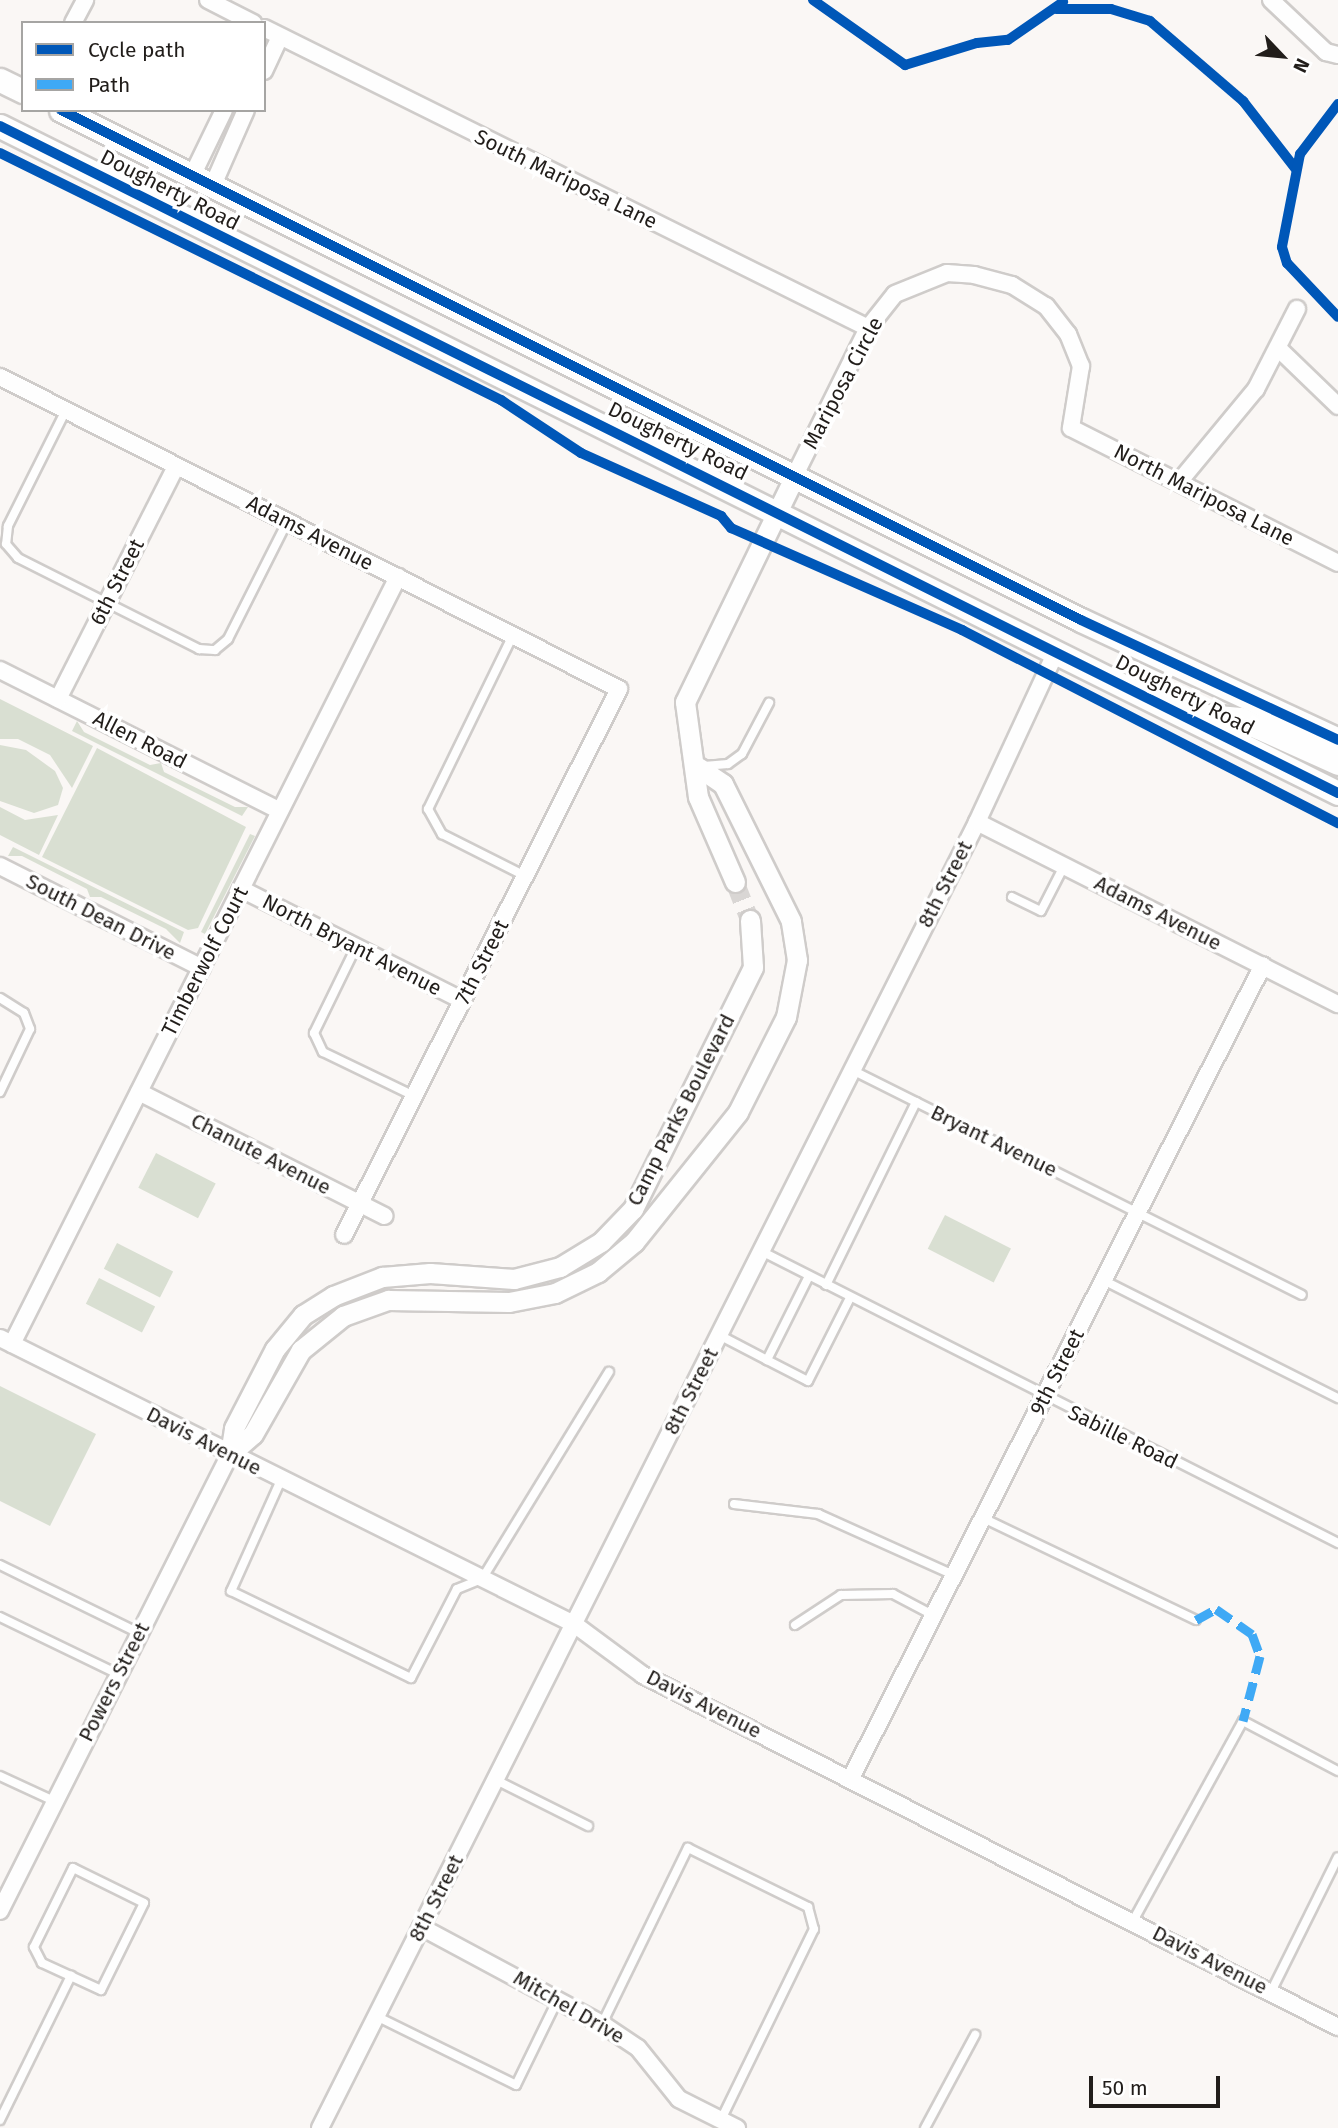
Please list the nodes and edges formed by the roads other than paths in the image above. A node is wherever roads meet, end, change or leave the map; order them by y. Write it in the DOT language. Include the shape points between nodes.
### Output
graph roads {
  1 [pos="85,0"];
  2 [pos="208,0"];
  3 [pos="1271,0"];
  4 [pos="74,21"];
  5 [pos="249,21"];
  6 [pos="266,29"];
  7 [pos="280,36"];
  8 [pos="1338,55"];
  9 [pos="266,67"];
  10 [pos="0,80"];
  11 [pos="21,90"];
  12 [pos="65,112"];
  13 [pos="223,112"];
  14 [pos="245,112"];
  15 [pos="0,126"];
  16 [pos="202,181"];
  17 [pos="1297,309"];
  18 [pos="868,328"];
  19 [pos="1279,349"];
  20 [pos="0,377"];
  21 [pos="1338,406"];
  22 [pos="66,410"];
  23 [pos="1071,428"];
  24 [pos="176,466"];
  25 [pos="795,475"];
  26 [pos="1179,482"];
  27 [pos="774,512"];
  28 [pos="287,522"];
  29 [pos="1338,563"];
  30 [pos="398,577"];
  31 [pos="107,603"];
  32 [pos="513,635"];
  33 [pos="1056,652"];
  34 [pos="0,670"];
  35 [pos="619,689"];
  36 [pos="58,699"];
  37 [pos="769,703"];
  38 [pos="1181,714"];
  39 [pos="1338,740"];
  40 [pos="1338,763"];
  41 [pos="698,766"];
  42 [pos="1338,793"];
  43 [pos="280,811"];
  44 [pos="977,822"];
  45 [pos="0,866"];
  46 [pos="1064,866"];
  47 [pos="525,876"];
  48 [pos="735,882"];
  49 [pos="241,889"];
  50 [pos="1012,897"];
  51 [pos="750,920"];
  52 [pos="356,947"];
  53 [pos="1263,965"];
  54 [pos="202,968"];
  55 [pos="0,998"];
  56 [pos="463,1000"];
  57 [pos="1338,1004"];
  58 [pos="850,1069"];
  59 [pos="0,1092"];
  60 [pos="139,1092"];
  61 [pos="414,1096"];
  62 [pos="916,1102"];
  63 [pos="360,1204"];
  64 [pos="1139,1213"];
  65 [pos="384,1216"];
  66 [pos="344,1235"];
  67 [pos="761,1251"];
  68 [pos="809,1276"];
  69 [pos="1105,1280"];
  70 [pos="826,1285"];
  71 [pos="1302,1295"];
  72 [pos="850,1298"];
  73 [pos="719,1335"];
  74 [pos="6,1341"];
  75 [pos="767,1360"];
  76 [pos="609,1372"];
  77 [pos="1044,1398"];
  78 [pos="1338,1398"];
  79 [pos="230,1454"];
  80 [pos="281,1479"];
  81 [pos="734,1504"];
  82 [pos="983,1518"];
  83 [pos="1338,1543"];
  84 [pos="0,1565"];
  85 [pos="954,1575"];
  86 [pos="482,1578"];
  87 [pos="933,1615"];
  88 [pos="0,1617"];
  89 [pos="1196,1620"];
  90 [pos="574,1624"];
  91 [pos="795,1625"];
  92 [pos="139,1633"];
  93 [pos="118,1674"];
  94 [pos="1338,1771"];
  95 [pos="0,1776"];
  96 [pos="851,1778"];
  97 [pos="496,1780"];
  98 [pos="54,1801"];
  99 [pos="588,1825"];
  100 [pos="1338,1857"];
  101 [pos="0,1911"];
  102 [pos="1133,1921"];
  103 [pos="421,1927"];
  104 [pos="71,1976"];
  105 [pos="1272,1990"];
  106 [pos="558,1999"];
  107 [pos="376,2016"];
  108 [pos="602,2024"];
  109 [pos="1338,2027"];
  110 [pos="975,2035"];
  111 [pos="0,2120"];
  112 [pos="721,2120"];
  113 [pos="320,2128"];
  114 [pos="737,2128"];
  115 [pos="925,2128"];
  1 -- 4 [label="street"];
  2 -- 5 [label="street"];
  3 -- 8 [label="street" via="1326,52"];
  6 -- 7 [label="street, South Mariposa Lane"];
  7 -- 9 [label="street"];
  7 -- 18 [label="street, South Mariposa Lane"];
  10 -- 11 [label="main road"];
  12 -- 16 [label="main road, Dougherty Road"];
  13 -- 16 [label="street"];
  14 -- 16 [label="street"];
  15 -- 27 [label="main road, Dougherty Road"];
  16 -- 25 [label="main road, Dougherty Road"];
  17 -- 19 [label="street"];
  18 -- 23 [label="street, Mariposa Circle" via="895,294 947,273 1012,285 1046,306 1068,334 1081,366"];
  18 -- 25 [label="street, Mariposa Circle"];
  19 -- 21 [label="street"];
  19 -- 26 [label="street" via="1256,389"];
  20 -- 22 [label="street, Adams Avenue"];
  22 -- 24 [label="street, Adams Avenue"];
  22 -- 31 [label="lane" via="8,526 6,544 18,558"];
  23 -- 26 [label="street, North Mariposa Lane"];
  24 -- 28 [label="street, Adams Avenue"];
  24 -- 31 [label="street, 6th Street"];
  25 -- 27 [label="street"];
  25 -- 39 [label="main road, Dougherty Road"];
  26 -- 29 [label="street, North Mariposa Lane"];
  27 -- 33 [label="main road, Dougherty Road"];
  27 -- 41 [label="street" via="691,679 685,702"];
  28 -- 30 [label="street, Adams Avenue"];
  28 -- 31 [label="lane" via="228,639 215,650 199,649"];
  30 -- 32 [label="street, Adams Avenue"];
  30 -- 43 [label="street, Timberwolf Court"];
  31 -- 36 [label="street, 6th Street"];
  32 -- 35 [label="street, Adams Avenue"];
  32 -- 47 [label="lane" via="428,809 442,834"];
  33 -- 38 [label="main road, Dougherty Road"];
  33 -- 44 [label="street, 8th Street"];
  34 -- 36 [label="street, Allen Road"];
  35 -- 47 [label="street, 7th Street"];
  36 -- 43 [label="street, Allen Road"];
  37 -- 41 [label="lane" via="736,760"];
  38 -- 40 [label="main road" via="1240,719"];
  38 -- 42 [label="main road, Dougherty Road"];
  41 -- 48 [label="street" via="698,797"];
  41 -- 79 [label="street, Camp Parks Boulevard" via="723,784 791,921 797,960 786,1017 738,1112 634,1242 598,1272 555,1293 509,1302 400,1299 343,1316 301,1350 253,1434"];
  43 -- 49 [label="street, Timberwolf Court"];
  44 -- 46 [label="street, Adams Avenue"];
  44 -- 58 [label="street, 8th Street"];
  45 -- 54 [label="street, South Dean Drive"];
  46 -- 50 [label="lane" via="1041,911"];
  46 -- 53 [label="street, Adams Avenue"];
  47 -- 56 [label="street, 7th Street"];
  49 -- 52 [label="street, North Bryant Avenue"];
  49 -- 54 [label="street, Timberwolf Court"];
  51 -- 79 [label="street, Camp Parks Boulevard" via="753,967 633,1209 601,1242 560,1267 514,1279 430,1273 382,1277 333,1296 303,1315 275,1349 234,1428"];
  52 -- 56 [label="street, North Bryant Avenue"];
  52 -- 61 [label="lane" via="314,1033 323,1052"];
  53 -- 57 [label="street, Adams Avenue"];
  53 -- 64 [label="street, 9th Street"];
  54 -- 60 [label="street, Timberwolf Court"];
  55 -- 59 [label="lane" via="24,1013 30,1029"];
  56 -- 61 [label="street, 7th Street"];
  58 -- 62 [label="lane, Bryant Avenue"];
  58 -- 67 [label="street, 8th Street"];
  60 -- 63 [label="street, Chanute Avenue"];
  60 -- 74 [label="street, Timberwolf Court"];
  61 -- 63 [label="street, 7th Street"];
  62 -- 64 [label="lane, Bryant Avenue"];
  62 -- 70 [label="lane"];
  63 -- 65 [label="street, Chanute Avenue"];
  63 -- 66 [label="street, 7th Street"];
  64 -- 69 [label="street, 9th Street"];
  64 -- 71 [label="lane, Bryant Avenue"];
  67 -- 68 [label="lane, Sabille Road"];
  67 -- 73 [label="street, 8th Street"];
  68 -- 70 [label="lane, Sabille Road"];
  68 -- 75 [label="lane"];
  69 -- 77 [label="street, 9th Street"];
  69 -- 78 [label="lane"];
  70 -- 72 [label="lane, Sabille Road"];
  72 -- 75 [label="lane" via="808,1381"];
  72 -- 77 [label="lane, Sabille Road"];
  73 -- 75 [label="lane"];
  73 -- 90 [label="street, 8th Street"];
  74 -- 79 [label="street, Davis Avenue"];
  76 -- 86 [label="lane"];
  77 -- 82 [label="street, 9th Street"];
  77 -- 83 [label="lane, Sabille Road"];
  79 -- 80 [label="street, Davis Avenue"];
  79 -- 92 [label="street, Powers Street"];
  80 -- 86 [label="street, Davis Avenue"];
  80 -- 86 [label="lane" via="231,1591 411,1678 457,1589"];
  81 -- 85 [label="lane" via="818,1514"];
  82 -- 85 [label="street, 9th Street"];
  82 -- 89 [label="lane"];
  84 -- 92 [label="lane"];
  85 -- 87 [label="street, 9th Street"];
  86 -- 90 [label="street, Davis Avenue"];
  87 -- 91 [label="lane" via="893,1594 841,1595"];
  87 -- 96 [label="street, 9th Street"];
  88 -- 93 [label="lane"];
  90 -- 96 [label="street, Davis Avenue" via="643,1675"];
  90 -- 97 [label="street, 8th Street"];
  92 -- 93 [label="street, Powers Street"];
  93 -- 98 [label="street, Powers Street"];
  94 -- 102 [label="lane" via="1243,1721"];
  95 -- 98 [label="lane"];
  96 -- 102 [label="street, Davis Avenue"];
  97 -- 99 [label="lane"];
  97 -- 103 [label="street, 8th Street"];
  98 -- 101 [label="street, Powers Street"];
  100 -- 105 [label="lane"];
  102 -- 105 [label="street, Davis Avenue"];
  103 -- 106 [label="street, Mitchel Drive"];
  103 -- 107 [label="street, 8th Street"];
  104 -- 104 [label="lane" via="42,1963 34,1947 74,1868 144,1903 101,1990"];
  104 -- 111 [label="lane"];
  105 -- 109 [label="street, Davis Avenue"];
  106 -- 107 [label="lane" via="516,2085"];
  106 -- 108 [label="street, Mitchel Drive"];
  107 -- 113 [label="street, 8th Street"];
  108 -- 112 [label="street, Mitchel Drive" via="638,2048 679,2099"];
  108 -- 112 [label="lane" via="688,1847 808,1906 814,1929"];
  110 -- 115 [label="lane"];
  112 -- 114 [label="street, Mitchel Drive"];
}
